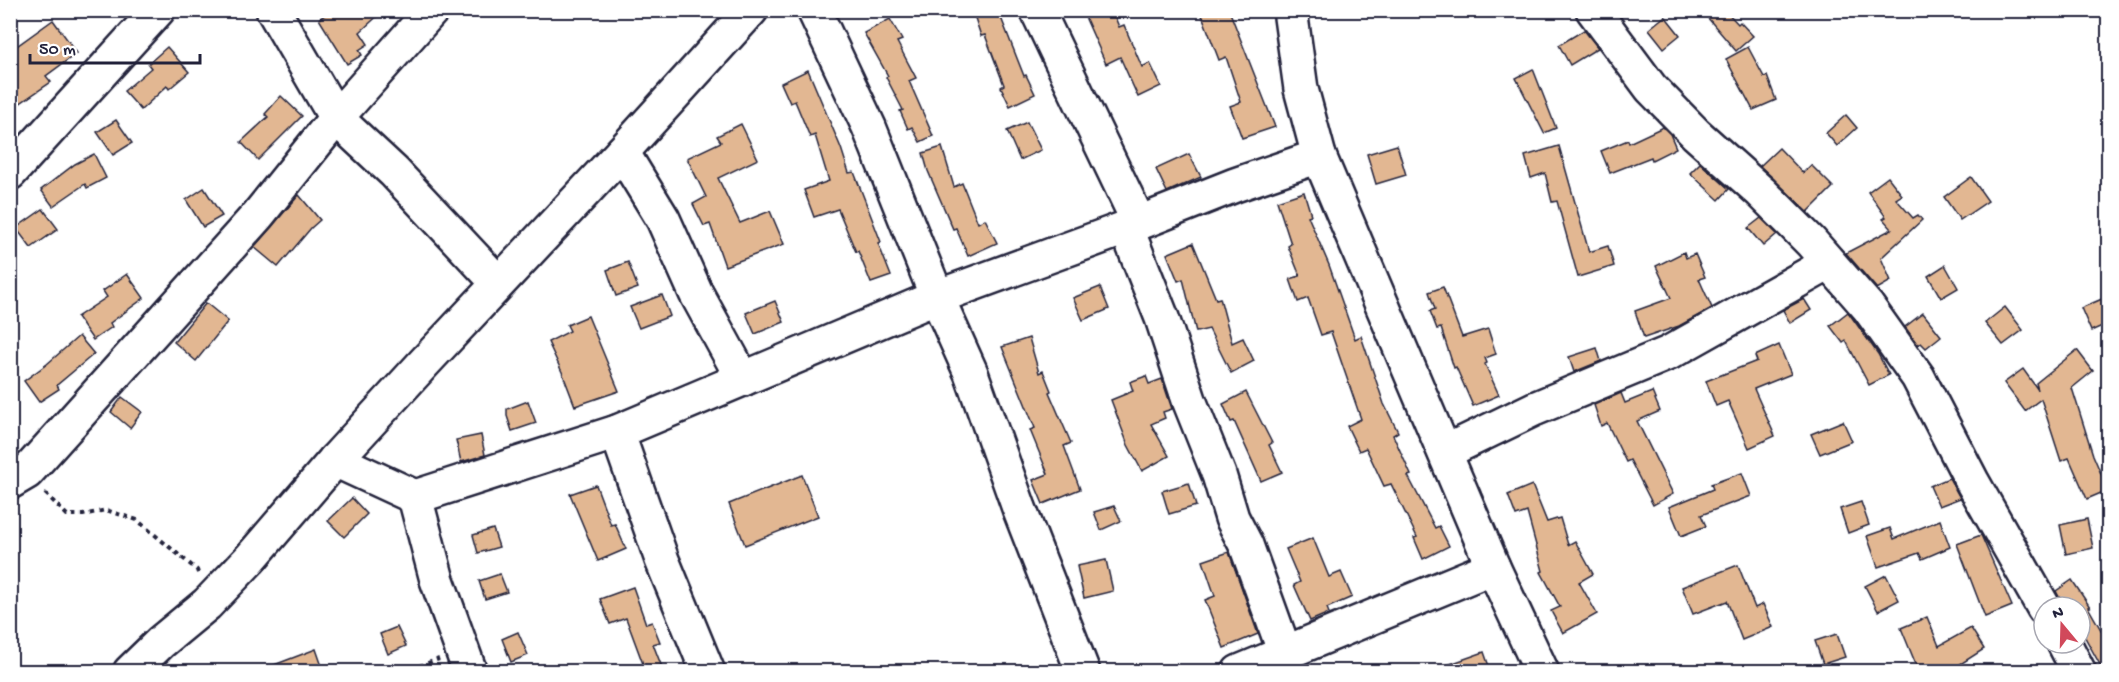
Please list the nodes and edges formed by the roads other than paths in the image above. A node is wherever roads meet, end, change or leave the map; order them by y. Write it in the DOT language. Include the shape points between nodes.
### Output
graph roads {
  1 [pos="158,10"];
  2 [pos="273,10"];
  3 [pos="432,10"];
  4 [pos="751,10"];
  5 [pos="814,10"];
  6 [pos="1036,10"];
  7 [pos="1290,10"];
  8 [pos="1593,10"];
  9 [pos="336,118"];
  10 [pos="622,152"];
  11 [pos="1319,156"];
  12 [pos="10,173"];
  13 [pos="1133,225"];
  14 [pos="1829,263"];
  15 [pos="498,283"];
  16 [pos="937,297"];
  17 [pos="743,379"];
  18 [pos="617,432"];
  19 [pos="1445,452"];
  20 [pos="335,460"];
  21 [pos="19,477"];
  22 [pos="414,497"];
  23 [pos="1493,567"];
  24 [pos="2037,595"];
  25 [pos="1285,653"];
  26 [pos="2070,655"];
  27 [pos="466,661"];
  28 [pos="130,672"];
  29 [pos="708,672"];
  30 [pos="1083,672"];
  31 [pos="1239,672"];
  32 [pos="1542,672"];
  33 [pos="2079,672"];
  1 -- 12 [label="street"];
  2 -- 9 [label="street"];
  3 -- 9 [label="street"];
  4 -- 10 [label="street"];
  5 -- 16 [label="street" via="869,127"];
  6 -- 13 [label="street"];
  7 -- 11 [label="street" via="1301,89"];
  8 -- 14 [label="street" via="1650,88 1761,192"];
  9 -- 15 [label="street" via="394,172"];
  9 -- 21 [label="street" via="258,215"];
  10 -- 15 [label="street"];
  10 -- 17 [label="street" via="663,219 696,293"];
  11 -- 13 [label="street"];
  11 -- 19 [label="street"];
  13 -- 16 [label="street"];
  13 -- 25 [label="street" via="1189,400"];
  14 -- 19 [label="street" via="1669,353 1534,409"];
  14 -- 24 [label="street" via="1868,307 1918,377"];
  15 -- 20 [label="street"];
  16 -- 17 [label="street"];
  16 -- 30 [label="street" via="970,373"];
  17 -- 18 [label="street"];
  18 -- 22 [label="street"];
  18 -- 29 [label="street" via="662,560"];
  19 -- 23 [label="street"];
  20 -- 22 [label="street"];
  20 -- 28 [label="street" via="207,604"];
  22 -- 27 [label="street" via="437,580"];
  23 -- 25 [label="street"];
  23 -- 32 [label="street"];
  25 -- 31 [label="street"];
  26 -- 33 [label="street"];
}
